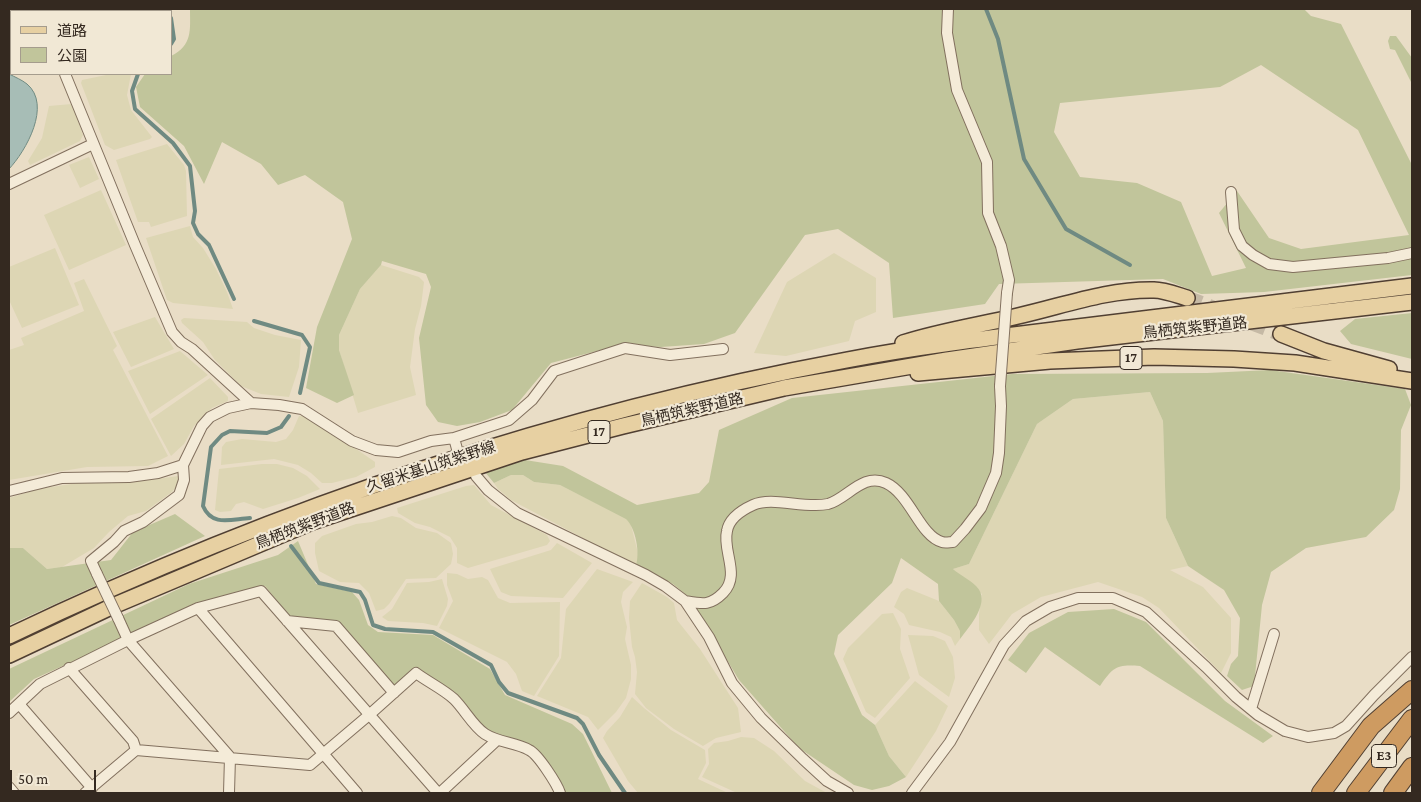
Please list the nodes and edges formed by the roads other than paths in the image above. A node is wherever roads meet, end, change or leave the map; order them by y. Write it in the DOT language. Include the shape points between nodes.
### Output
graph roads {
  1 [pos="948,9"];
  2 [pos="64,75"];
  3 [pos="93,144"];
  4 [pos="9,184"];
  5 [pos="1231,192"];
  6 [pos="1412,254"];
  7 [pos="1412,286"];
  8 [pos="1187,298"];
  9 [pos="1412,302"];
  10 [pos="1281,334"];
  11 [pos="724,349"];
  12 [pos="851,359"];
  13 [pos="813,366"];
  14 [pos="848,376"];
  15 [pos="1412,379"];
  16 [pos="250,403"];
  17 [pos="454,438"];
  18 [pos="457,449"];
  19 [pos="183,464"];
  20 [pos="476,476"];
  21 [pos="9,491"];
  22 [pos="686,601"];
  23 [pos="198,608"];
  24 [pos="287,620"];
  25 [pos="1274,634"];
  26 [pos="9,636"];
  27 [pos="128,640"];
  28 [pos="9,655"];
  29 [pos="1412,657"];
  30 [pos="69,668"];
  31 [pos="1412,690"];
  32 [pos="394,693"];
  33 [pos="19,704"];
  34 [pos="1251,709"];
  35 [pos="9,713"];
  36 [pos="369,715"];
  37 [pos="1412,719"];
  38 [pos="497,740"];
  39 [pos="136,750"];
  40 [pos="323,755"];
  41 [pos="230,757"];
  42 [pos="1412,768"];
  43 [pos="9,787"];
  44 [pos="89,790"];
  45 [pos="14,793"];
  46 [pos="229,793"];
  47 [pos="357,793"];
  48 [pos="439,793"];
  49 [pos="560,793"];
  50 [pos="848,793"];
  51 [pos="912,793"];
  52 [pos="1321,793"];
  53 [pos="1356,793"];
  54 [pos="1392,793"];
  1 -- 22 [label="street, bridge" via="947,33 957,90 987,162 988,213 1001,246 1009,280 1000,386 999,453 996,473 981,508 953,542 943,543 926,531 911,506 885,482 865,482 830,503 814,506 762,502 752,505 732,518 726,531 732,576 726,590 717,600 705,604"];
  2 -- 3 [label="street"];
  3 -- 4 [label="street"];
  3 -- 16 [label="street" via="172,332"];
  5 -- 6 [label="street" via="1234,230 1242,246 1269,264 1293,267"];
  7 -- 12 [label="main road, 鳥栖筑紫野道路 / 17" via="982,338"];
  8 -- 12 [label="main road, 17" via="1156,290 1119,292 924,336"];
  9 -- 14 [label="main road, 鳥栖筑紫野道路 / 17" via="1077,341"];
  10 -- 15 [label="main road, 17" via="1324,352"];
  11 -- 17 [label="street" via="670,355 625,348 554,371 532,400 509,420"];
  12 -- 13 [label="main road, 鳥栖筑紫野道路 / 17"];
  13 -- 26 [label="main road, 久留米基山筑紫野線 / 17" via="618,411 419,469 200,550"];
  14 -- 15 [label="main road, 17" via="936,372 1050,361 1154,358 1295,363"];
  14 -- 28 [label="main road, 鳥栖筑紫野道路 / 17" via="784,388 532,450 312,522 122,602"];
  16 -- 17 [label="street" via="302,409 352,441 376,450 398,452 430,441"];
  16 -- 19 [label="street" via="210,416"];
  17 -- 18 [label="street"];
  19 -- 21 [label="street" via="158,473 62,478"];
  19 -- 27 [label="street, bridge" via="184,480 179,495 143,522 124,531 92,561"];
  20 -- 22 [label="street" via="517,514 646,576"];
  22 -- 50 [label="street" via="732,683 803,759 827,781"];
  23 -- 24 [label="street" via="261,591"];
  23 -- 27 [label="street"];
  23 -- 40 [label="street"];
  24 -- 32 [label="street" via="336,626"];
  24 -- 36 [label="street"];
  25 -- 34 [label="street"];
  27 -- 30 [label="street"];
  27 -- 41 [label="street"];
  29 -- 34 [label="street" via="1346,726 1334,733 1308,737 1285,731"];
  30 -- 33 [label="street" via="40,684"];
  30 -- 39 [label="street" via="132,741"];
  31 -- 52 [label="highway" via="1371,726"];
  32 -- 36 [label="street"];
  32 -- 38 [label="street" via="416,673 454,699 484,734"];
  33 -- 35 [label="street"];
  33 -- 44 [label="street"];
  34 -- 51 [label="street" via="1146,612 1113,598 1078,598 1050,607 1026,622 1004,645 950,742"];
  36 -- 40 [label="street"];
  36 -- 48 [label="street"];
  37 -- 53 [label="highway, E3"];
  38 -- 48 [label="street"];
  38 -- 49 [label="street" via="529,749 538,756"];
  39 -- 41 [label="street"];
  39 -- 44 [label="street"];
  40 -- 41 [label="street" via="310,765"];
  40 -- 47 [label="street"];
  41 -- 46 [label="street"];
  42 -- 54 [label="highway, E3"];
  43 -- 45 [label="street"];
}
